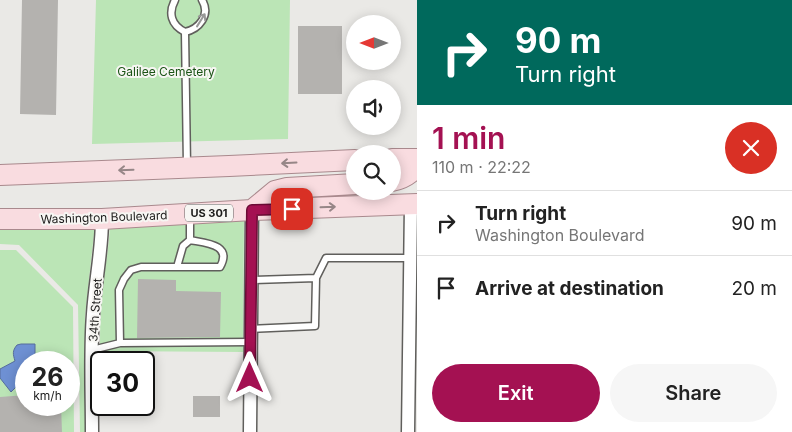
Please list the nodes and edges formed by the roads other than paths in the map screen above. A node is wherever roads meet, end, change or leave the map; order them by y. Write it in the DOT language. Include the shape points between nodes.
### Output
graph roads {
  1 [pos="174,0"];
  2 [pos="202,0"];
  3 [pos="185,32"];
  4 [pos="401,159"];
  5 [pos="417,159"];
  6 [pos="346,160"];
  7 [pos="417,166"];
  8 [pos="187,168"];
  9 [pos="0,175"];
  10 [pos="401,180"];
  11 [pos="346,185"];
  12 [pos="415,201"];
  13 [pos="252,210"];
  14 [pos="190,214"];
  15 [pos="0,219"];
  16 [pos="102,219"];
  17 [pos="190,240"];
  18 [pos="410,258"];
  19 [pos="176,267"];
  20 [pos="316,278"];
  21 [pos="251,280"];
  22 [pos="250,336"];
  23 [pos="120,343"];
  24 [pos="92,350"];
  25 [pos="92,432"];
  26 [pos="250,432"];
  27 [pos="408,432"];
  1 -- 3 [label="lane" via="172,20"];
  3 -- 2 [label="lane, one-way" via="194,29 205,16"];
  3 -- 8 [label="lane"];
  4 -- 5 [label="main road"];
  6 -- 8 [label="main road, one-way"];
  7 -- 10 [label="main road"];
  8 -- 9 [label="main road, one-way"];
  11 -- 13 [label="main road" via="281,189"];
  13 -- 12 [label="main road, Washington Boulevard / US 301, one-way"];
  12 -- 18 [label="street"];
  13 -- 14 [label="main road, Washington Boulevard / US 301"];
  13 -- 21 [label="street"];
  14 -- 16 [label="main road, Washington Boulevard / US 301"];
  14 -- 17 [label="lane"];
  15 -- 16 [label="main road, Washington Boulevard / US 301"];
  16 -- 24 [label="street, 34th Street"];
  17 -- 19 [label="lane" via="183,246"];
  17 -- 19 [label="lane" via="217,246 222,252 220,267"];
  18 -- 20 [label="lane" via="326,258"];
  18 -- 27 [label="street"];
  19 -- 23 [label="lane" via="141,267 131,270 124,279 119,290"];
  20 -- 21 [label="lane"];
  20 -- 22 [label="lane" via="315,326"];
  21 -- 22 [label="street"];
  22 -- 23 [label="lane"];
  22 -- 26 [label="street"];
  23 -- 24 [label="lane"];
  24 -- 25 [label="street, 34th Street"];
}
